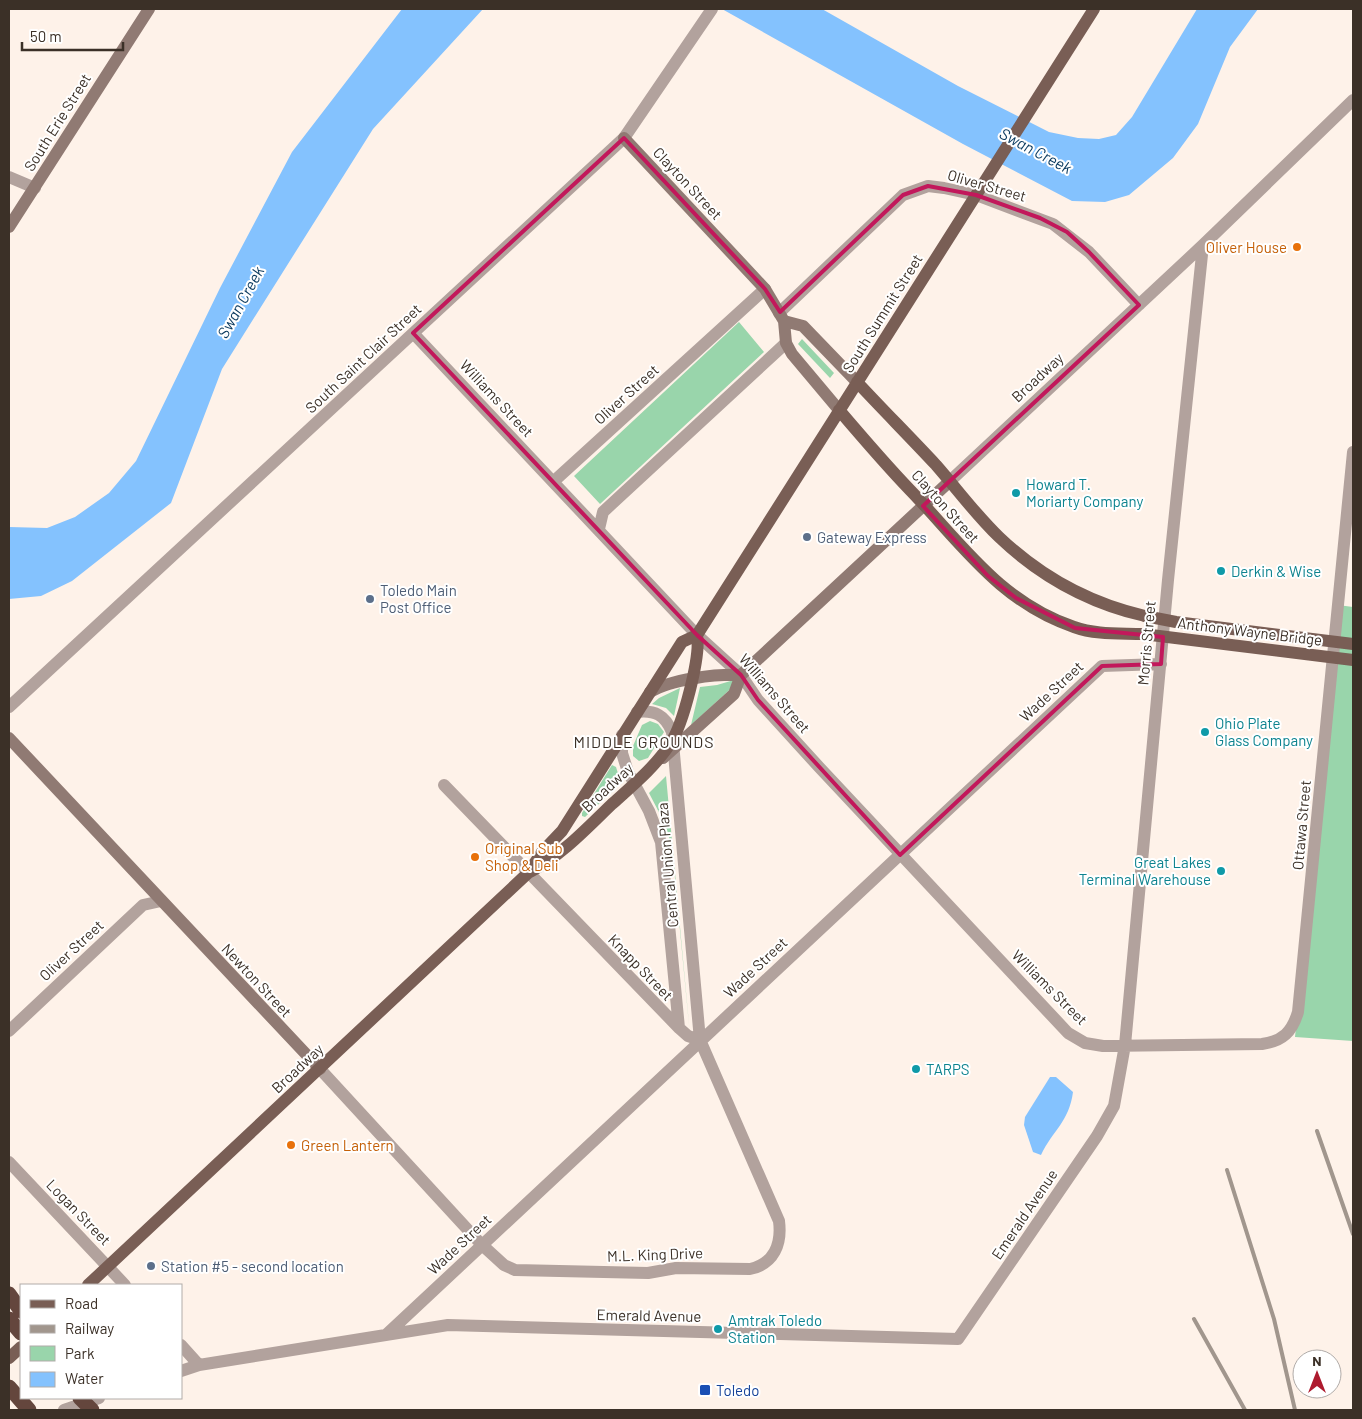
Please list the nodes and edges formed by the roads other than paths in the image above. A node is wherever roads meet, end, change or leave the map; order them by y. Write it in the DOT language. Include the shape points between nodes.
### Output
graph roads {
  1 [pos="148,9"];
  2 [pos="712,9"];
  3 [pos="1094,9"];
  4 [pos="1353,100"];
  5 [pos="624,138"];
  6 [pos="9,177"];
  7 [pos="35,188"];
  8 [pos="976,195"];
  9 [pos="9,227"];
  10 [pos="1204,245"];
  11 [pos="765,289"];
  12 [pos="1139,305"];
  13 [pos="782,317"];
  14 [pos="413,333"];
  15 [pos="786,343"];
  16 [pos="856,382"];
  17 [pos="839,410"];
  18 [pos="1353,452"];
  19 [pos="950,481"];
  20 [pos="553,482"];
  21 [pos="923,506"];
  22 [pos="599,529"];
  23 [pos="1145,616"];
  24 [pos="1142,634"];
  25 [pos="697,635"];
  26 [pos="1353,644"];
  27 [pos="1353,660"];
  28 [pos="1161,664"];
  29 [pos="741,675"];
  30 [pos="692,679"];
  31 [pos="650,692"];
  32 [pos="9,707"];
  33 [pos="637,712"];
  34 [pos="622,735"];
  35 [pos="9,738"];
  36 [pos="673,744"];
  37 [pos="637,780"];
  38 [pos="444,785"];
  39 [pos="900,855"];
  40 [pos="528,873"];
  41 [pos="161,901"];
  42 [pos="678,1028"];
  43 [pos="9,1031"];
  44 [pos="700,1040"];
  45 [pos="1125,1045"];
  46 [pos="320,1069"];
  47 [pos="9,1162"];
  48 [pos="481,1244"];
  49 [pos="108,1266"];
  50 [pos="89,1284"];
  51 [pos="124,1284"];
  52 [pos="9,1294"];
  53 [pos="20,1310"];
  54 [pos="9,1319"];
  55 [pos="20,1332"];
  56 [pos="387,1334"];
  57 [pos="182,1346"];
  58 [pos="20,1347"];
  59 [pos="9,1358"];
  60 [pos="199,1366"];
  61 [pos="182,1371"];
  62 [pos="9,1387"];
  63 [pos="81,1399"];
  64 [pos="86,1399"];
  65 [pos="96,1399"];
  66 [pos="28,1410"];
  67 [pos="64,1410"];
  68 [pos="93,1410"];
  1 -- 7 [label="street, South Erie Street"];
  2 -- 5 [label="street, South Saint Clair Street"];
  3 -- 8 [label="main road, South Summit Street"];
  4 -- 10 [label="street, Broadway"];
  5 -- 11 [label="street, Clayton Street"];
  5 -- 14 [label="street, South Saint Clair Street"];
  6 -- 7 [label="street"];
  7 -- 9 [label="street, South Erie Street"];
  8 -- 12 [label="street, Oliver Street" via="1040,218 1067,232"];
  8 -- 13 [label="street, Oliver Street" via="928,186 903,195"];
  8 -- 16 [label="main road, South Summit Street"];
  10 -- 12 [label="street, Broadway"];
  10 -- 28 [label="street, Morris Street"];
  11 -- 13 [label="street, Clayton Street"];
  11 -- 20 [label="street, Oliver Street"];
  12 -- 19 [label="street, Broadway"];
  13 -- 15 [label="street, Clayton Street"];
  13 -- 16 [label="street, Clayton Street" via="804,326"];
  14 -- 20 [label="street, Williams Street"];
  14 -- 32 [label="street, South Saint Clair Street"];
  15 -- 17 [label="street, Clayton Street"];
  15 -- 22 [label="street" via="604,512"];
  16 -- 17 [label="main road, South Summit Street"];
  16 -- 19 [label="main road, Clayton Street"];
  17 -- 21 [label="main road, Clayton Street"];
  17 -- 25 [label="main road, South Summit Street"];
  18 -- 45 [label="street, Ottawa Street" via="1295,1023 1283,1038 1267,1043"];
  19 -- 21 [label="street, Broadway"];
  19 -- 23 [label="main road, Clayton Street" via="998,536 1048,576 1092,601"];
  20 -- 22 [label="street, Williams Street"];
  21 -- 24 [label="main road, Clayton Street" via="988,576 1037,611 1075,628"];
  21 -- 29 [label="street, Broadway"];
  22 -- 25 [label="street, Williams Street"];
  23 -- 26 [label="main road, Anthony Wayne Bridge, bridge"];
  24 -- 27 [label="main road, Anthony Wayne Bridge, bridge"];
  25 -- 29 [label="street, Williams Street"];
  25 -- 30 [label="main road" via="699,648"];
  25 -- 31 [label="main road, South Summit Street" via="682,642"];
  28 -- 39 [label="street, Wade Street" via="1102,666"];
  28 -- 45 [label="street, Morris Street"];
  29 -- 30 [label="street"];
  29 -- 36 [label="street, Broadway" via="734,694"];
  29 -- 39 [label="street, Williams Street" via="758,700"];
  30 -- 31 [label="street" via="664,685"];
  30 -- 36 [label="main road"];
  31 -- 33 [label="main road, Broadway"];
  33 -- 34 [label="main road, Broadway"];
  33 -- 36 [label="street, Central Union Plaza" via="659,714 669,724"];
  34 -- 37 [label="street, Central Union Plaza" via="622,753"];
  34 -- 40 [label="main road, Broadway" via="562,831"];
  35 -- 41 [label="street, Newton Street"];
  36 -- 37 [label="main road"];
  36 -- 44 [label="street, Central Union Plaza"];
  37 -- 40 [label="main road, Broadway" via="551,861"];
  37 -- 42 [label="street, Central Union Plaza" via="661,842"];
  38 -- 40 [label="street, Knapp Street"];
  39 -- 44 [label="street, Wade Street"];
  39 -- 45 [label="street, Williams Street" via="1068,1032 1085,1043"];
  40 -- 42 [label="street, Knapp Street"];
  40 -- 46 [label="main road, Broadway"];
  41 -- 43 [label="street, Oliver Street" via="143,905"];
  41 -- 46 [label="street, Newton Street"];
  42 -- 44 [label="street, Knapp Street"];
  44 -- 48 [label="street, Wade Street"];
  44 -- 48 [label="street, M.L. King Drive" via="779,1221 776,1251 766,1263 750,1269 676,1268 648,1273 527,1272 504,1265"];
  45 -- 56 [label="street, Emerald Avenue" via="1114,1106 1106,1121 958,1339 466,1325"];
  46 -- 48 [label="street, Newton Street"];
  46 -- 49 [label="main road, Broadway"];
  47 -- 49 [label="street, Logan Street"];
  48 -- 56 [label="street, Wade Street"];
  49 -- 50 [label="main road, Broadway"];
  49 -- 51 [label="street, Logan Street"];
  52 -- 53 [label="highway"];
  54 -- 55 [label="highway"];
  56 -- 60 [label="street, Emerald Avenue"];
  57 -- 60 [label="street"];
  58 -- 59 [label="main road"];
  60 -- 61 [label="street, Emerald Avenue"];
  62 -- 66 [label="highway"];
  63 -- 68 [label="highway, bridge"];
  64 -- 68 [label="highway, bridge"];
  65 -- 67 [label="street"];
}
